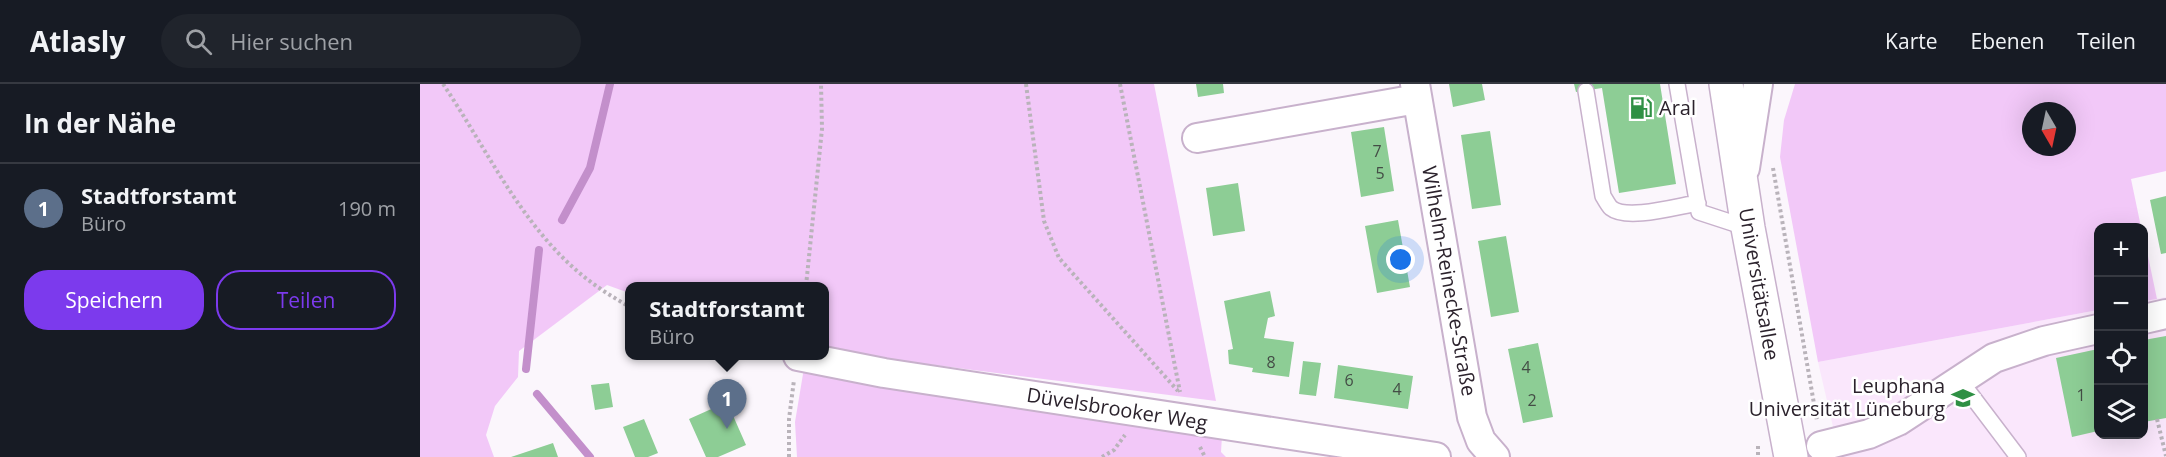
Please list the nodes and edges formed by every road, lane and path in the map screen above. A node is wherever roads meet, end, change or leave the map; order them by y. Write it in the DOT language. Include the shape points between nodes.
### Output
graph roads {
  1 [pos="443,84"];
  2 [pos="821,84"];
  3 [pos="1026,84"];
  4 [pos="1120,84"];
  5 [pos="1677,84"];
  6 [pos="1725,84"];
  7 [pos="1758,84"];
  8 [pos="1586,91"];
  9 [pos="1416,92"];
  10 [pos="1197,138"];
  11 [pos="1771,158"];
  12 [pos="1741,181"];
  13 [pos="1698,203"];
  14 [pos="1748,228"];
  15 [pos="806,282"];
  16 [pos="625,304"];
  17 [pos="2166,314"];
  18 [pos="2148,318"];
  19 [pos="2094,330"];
  20 [pos="797,360"];
  21 [pos="818,360"];
  22 [pos="1959,379"];
  23 [pos="1184,407"];
  24 [pos="2157,419"];
  25 [pos="1803,451"];
  26 [pos="2166,456"];
  27 [pos="789,457"];
  28 [pos="1436,457"];
  29 [pos="1495,457"];
  30 [pos="2018,457"];
  1 -- 16 [label="path" via="511,192 554,247 593,284"];
  2 -- 15 [label="path" via="822,129"];
  3 -- 23 [label="path" via="1044,221 1059,258"];
  4 -- 23 [label="path"];
  5 -- 13 [label="lane"];
  6 -- 12 [label="main road, Universitätsallee"];
  7 -- 12 [label="street, Universitätsallee"];
  8 -- 13 [label="lane" via="1603,196 1612,208 1635,213"];
  9 -- 10 [label="street, Wilhelm-Reinecke-Straße"];
  9 -- 29 [label="street, Wilhelm-Reinecke-Straße" via="1472,417 1482,441"];
  11 -- 25 [label="path"];
  12 -- 14 [label="main road, Universitätsallee"];
  13 -- 14 [label="lane" via="1699,212"];
  14 -- 25 [label="main road, Universitätsallee"];
  17 -- 18 [label="street"];
  19 -- 22 [label="street" via="1994,358"];
  20 -- 27 [label="path" via="789,419"];
  21 -- 23 [label="street, Düvelsbrooker Weg" via="1048,396"];
  22 -- 25 [label="street" via="1898,421 1869,434"];
  22 -- 30 [label="lane"];
  23 -- 28 [label="street, Düvelsbrooker Weg"];
  24 -- 26 [label="path"];
}
